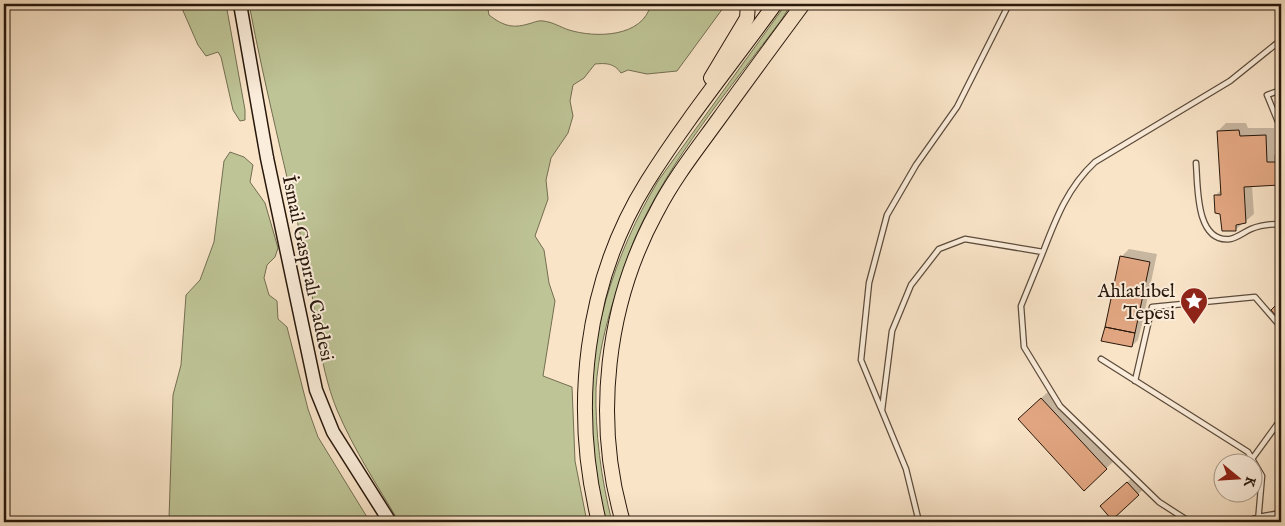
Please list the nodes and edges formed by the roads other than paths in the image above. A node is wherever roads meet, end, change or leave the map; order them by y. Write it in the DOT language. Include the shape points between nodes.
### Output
graph roads {
  1 [pos="240,4"];
  2 [pos="748,4"];
  3 [pos="775,4"];
  4 [pos="803,4"];
  5 [pos="1009,4"];
  6 [pos="1281,40"];
  7 [pos="1281,90"];
  8 [pos="1281,129"];
  9 [pos="661,162"];
  10 [pos="1196,163"];
  11 [pos="1281,224"];
  12 [pos="1042,252"];
  13 [pos="1281,327"];
  14 [pos="1101,359"];
  15 [pos="1136,381"];
  16 [pos="882,410"];
  17 [pos="1281,420"];
  18 [pos="1249,454"];
  19 [pos="1256,454"];
  20 [pos="1259,504"];
  21 [pos="1281,513"];
  22 [pos="1258,520"];
  23 [pos="390,522"];
  24 [pos="599,522"];
  25 [pos="623,522"];
  26 [pos="919,522"];
  27 [pos="1190,522"];
  28 [pos="1246,522"];
  1 -- 23 [label="main road, İsmail Gaspıralı Caddesi" via="267,158 316,390 333,432"];
  2 -- 9 [label="main road" via="747,18"];
  3 -- 9 [label="main road"];
  4 -- 25 [label="main road" via="680,173 656,211 633,264 615,327 608,391 609,444"];
  5 -- 16 [label="lane" via="957,106 916,165 887,215 869,283 861,360"];
  6 -- 12 [label="lane" via="1230,81 1095,162 1079,177 1056,217"];
  7 -- 8 [label="lane" via="1267,95"];
  9 -- 24 [label="main road" via="638,198 618,240 602,286 592,332 584,421"];
  10 -- 11 [label="lane" via="1201,217 1210,233 1231,239 1250,229"];
  12 -- 16 [label="lane" via="966,239 940,249 911,286 892,331"];
  12 -- 27 [label="lane" via="1021,306 1024,346 1060,406 1159,502"];
  13 -- 15 [label="lane" via="1255,297 1152,306"];
  14 -- 15 [label="lane"];
  15 -- 18 [label="lane"];
  16 -- 26 [label="lane" via="906,469"];
  17 -- 19 [label="lane"];
  20 -- 22 [label="lane"];
  21 -- 22 [label="lane"];
  22 -- 28 [label="lane"];
}
